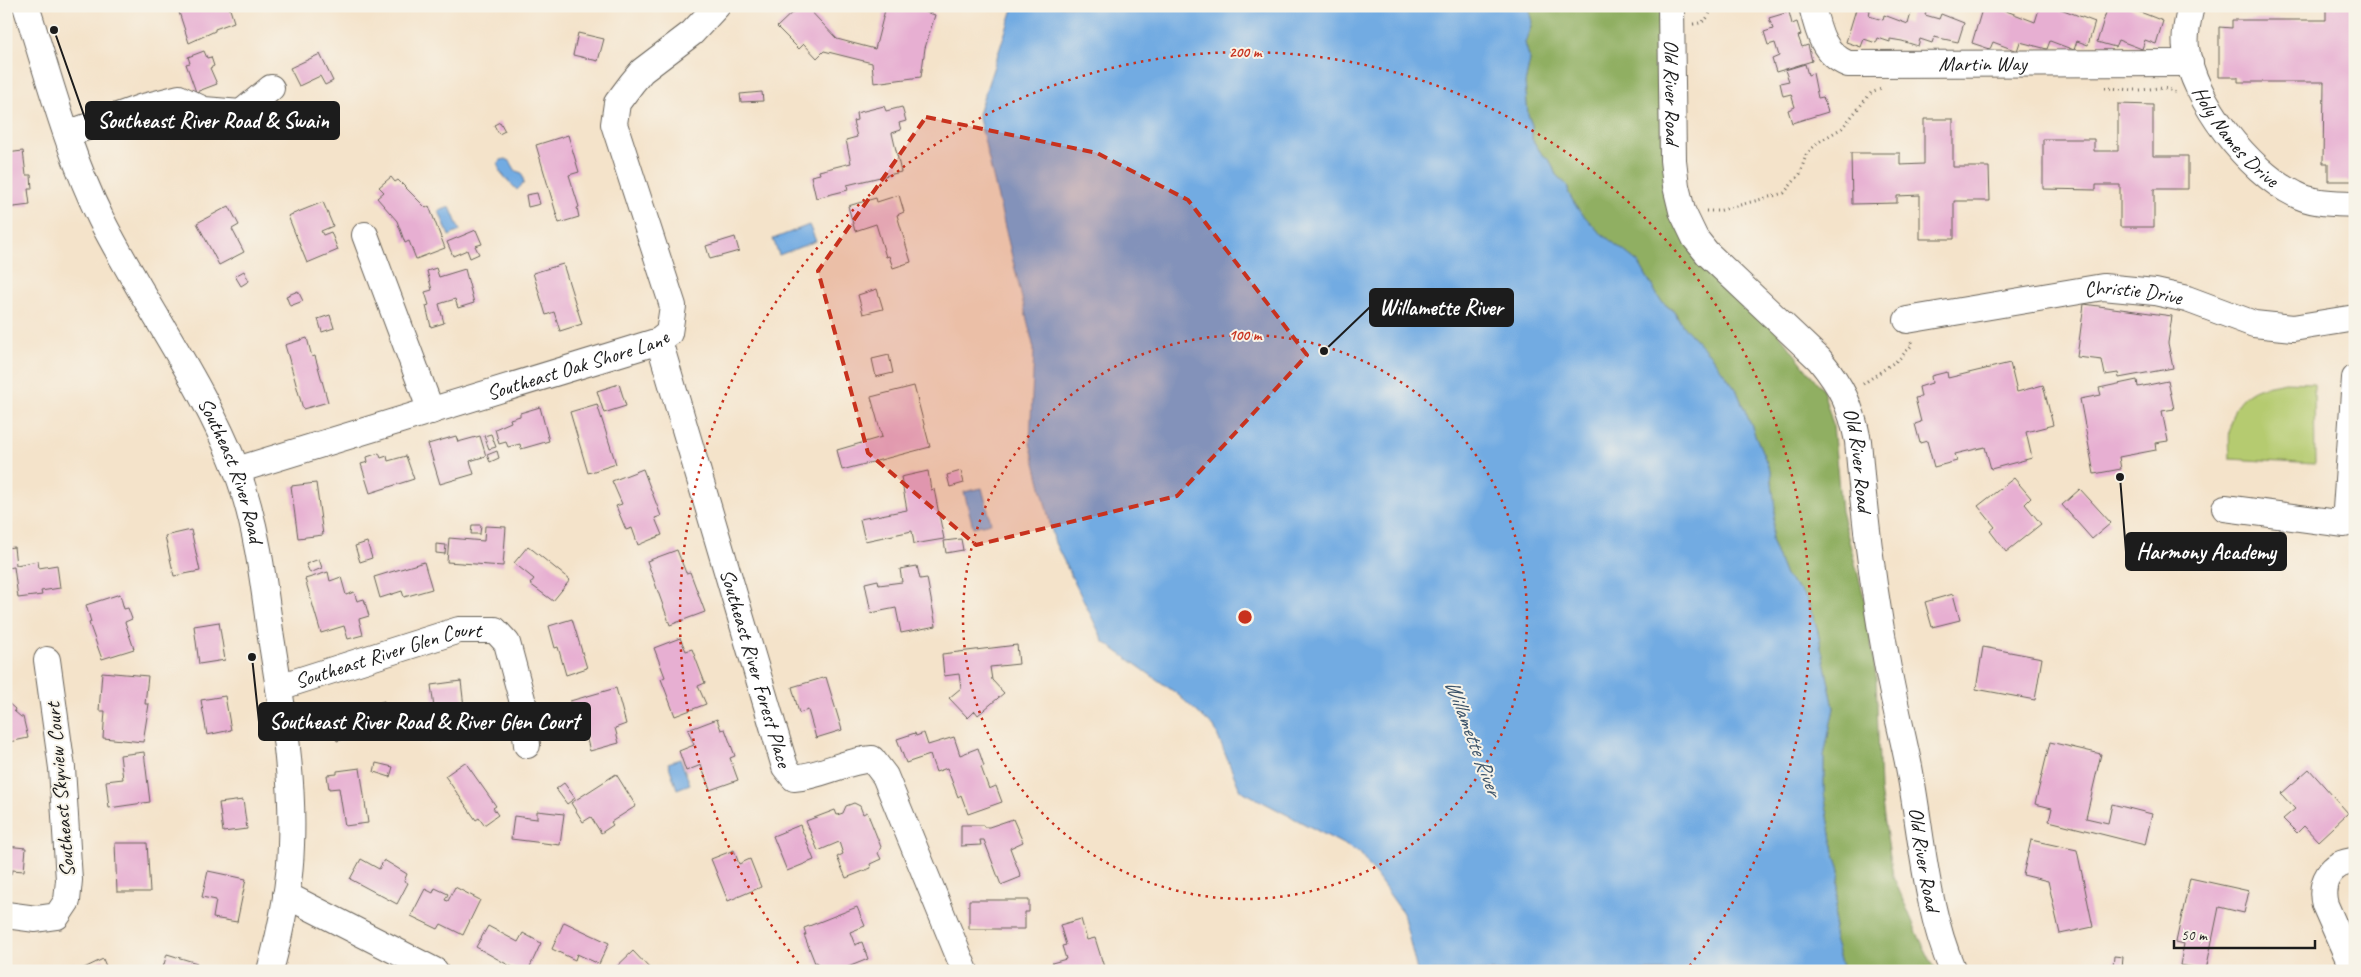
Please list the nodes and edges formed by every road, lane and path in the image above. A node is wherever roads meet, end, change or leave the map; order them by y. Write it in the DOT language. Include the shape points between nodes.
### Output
graph roads {
  1 [pos="717,6"];
  2 [pos="1671,6"];
  3 [pos="1712,6"];
  4 [pos="1812,6"];
  5 [pos="2191,6"];
  6 [pos="20,9"];
  7 [pos="1701,23"];
  8 [pos="2190,63"];
  9 [pos="2096,87"];
  10 [pos="271,88"];
  11 [pos="1890,88"];
  12 [pos="2171,89"];
  13 [pos="67,134"];
  14 [pos="2355,204"];
  15 [pos="1718,211"];
  16 [pos="364,235"];
  17 [pos="2355,318"];
  18 [pos="1907,320"];
  19 [pos="659,341"];
  20 [pos="2355,378"];
  21 [pos="1844,394"];
  22 [pos="431,411"];
  23 [pos="237,470"];
  24 [pos="2225,508"];
  25 [pos="47,660"];
  26 [pos="279,687"];
  27 [pos="528,745"];
  28 [pos="2355,860"];
  29 [pos="286,895"];
  30 [pos="6,915"];
  31 [pos="270,971"];
  32 [pos="435,971"];
  33 [pos="965,971"];
  34 [pos="1952,971"];
  35 [pos="2354,971"];
  1 -- 19 [label="street, Southeast Oak Shore Lane" via="692,33 642,71 617,102 614,124 673,306 669,333"];
  2 -- 21 [label="street, Old River Road" via="1673,160 1682,211 1707,253 1820,359"];
  3 -- 7 [label="path" via="1709,16"];
  4 -- 8 [label="street, Martin Way" via="1826,49 1836,60 1848,64"];
  5 -- 8 [label="street, Holy Names Drive" via="2185,47"];
  6 -- 13 [label="street, Southeast River Road"];
  8 -- 14 [label="street, Holy Names Drive" via="2194,81 2232,142 2252,165 2296,195 2326,203"];
  9 -- 12 [label="path"];
  10 -- 13 [label="street" via="241,113 204,110 179,98"];
  11 -- 15 [label="path" via="1871,94 1842,128 1817,143 1806,155 1800,174 1784,192"];
  13 -- 23 [label="street, Southeast River Road" via="100,216 192,378"];
  16 -- 22 [label="street"];
  17 -- 18 [label="street, Christie Drive" via="2293,328 2254,324 2187,299 2103,287"];
  18 -- 21 [label="path" via="1912,345 1872,380"];
  19 -- 22 [label="street, Southeast Oak Shore Lane"];
  19 -- 33 [label="street, Southeast River Forest Place" via="784,767 794,778 811,777 857,760 872,759 885,776"];
  20 -- 24 [label="street" via="2345,524"];
  21 -- 34 [label="street, Old River Road" via="1858,441 1873,581 1909,768 1922,856 1933,910"];
  22 -- 23 [label="street, Southeast Oak Shore Lane"];
  23 -- 26 [label="street, Southeast River Road" via="254,532"];
  25 -- 30 [label="street, Southeast Skyview Court" via="62,768 69,880 67,902 57,916 36,919"];
  26 -- 27 [label="street, Southeast River Glen Court" via="459,630 495,630 507,643 523,703"];
  26 -- 29 [label="street, Southeast River Road" via="292,815"];
  28 -- 35 [label="street" via="2333,868 2325,880 2322,895"];
  29 -- 31 [label="street, Southeast River Road"];
  29 -- 32 [label="street"];
}
